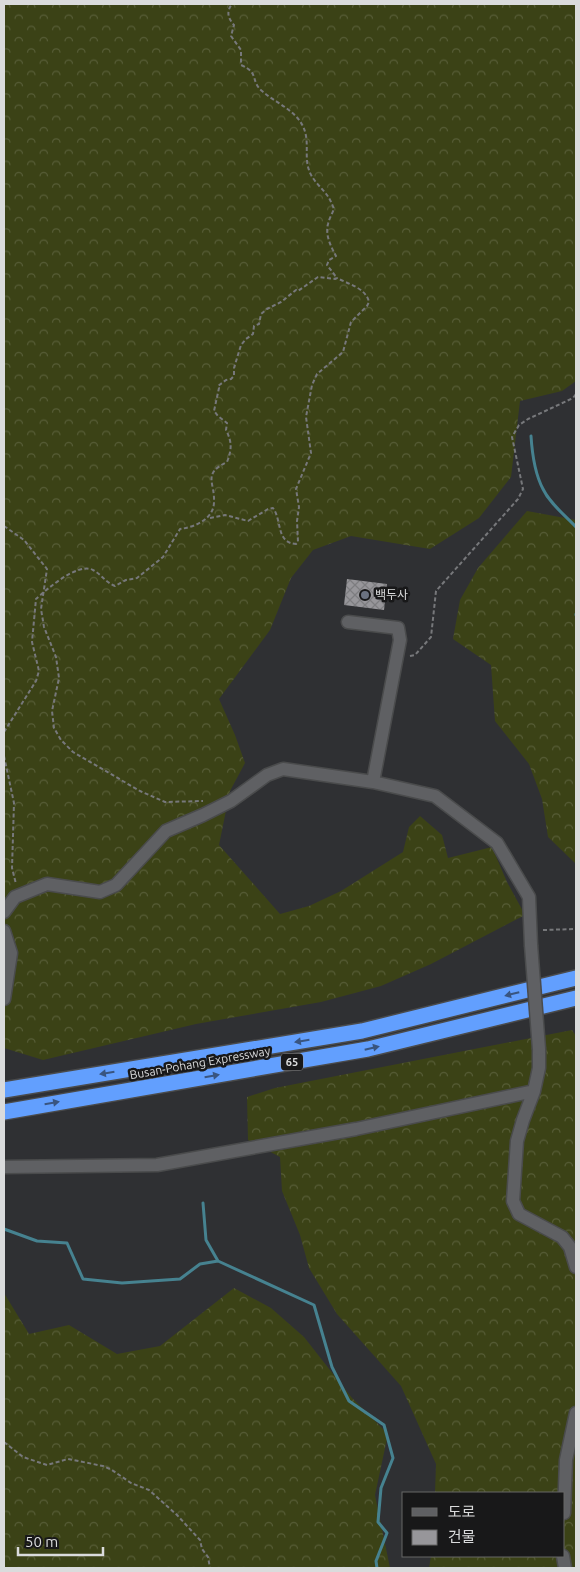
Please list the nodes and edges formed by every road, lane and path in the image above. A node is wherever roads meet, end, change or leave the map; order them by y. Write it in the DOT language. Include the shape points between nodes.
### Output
graph roads {
  1 [pos="232,4"];
  2 [pos="337,278"];
  3 [pos="576,394"];
  4 [pos="208,518"];
  5 [pos="4,526"];
  6 [pos="44,592"];
  7 [pos="348,622"];
  8 [pos="395,660"];
  9 [pos="4,732"];
  10 [pos="4,756"];
  11 [pos="373,782"];
  12 [pos="205,801"];
  13 [pos="19,896"];
  14 [pos="4,912"];
  15 [pos="576,929"];
  16 [pos="530,930"];
  17 [pos="4,931"];
  18 [pos="576,978"];
  19 [pos="576,998"];
  20 [pos="4,999"];
  21 [pos="4,1090"];
  22 [pos="534,1091"];
  23 [pos="4,1112"];
  24 [pos="4,1167"];
  25 [pos="576,1267"];
  26 [pos="576,1413"];
  27 [pos="4,1442"];
  28 [pos="565,1492"];
  29 [pos="210,1568"];
  1 -- 2 [label="path" via="228,11 234,25 231,36 241,50 241,65 253,72 260,90 303,123 308,168 334,209 327,234 336,256 327,265"];
  2 -- 4 [label="path" via="318,277 262,314 253,334 241,345 234,376 218,386 214,410 227,423 231,451 227,462 213,472 210,480 215,503"];
  2 -- 4 [label="path" via="362,290 369,302 351,322 342,352 317,374 312,385 306,417 311,453 296,489 300,507 298,542 291,544 284,539 273,508 248,521 225,515"];
  3 -- 8 [label="path" via="518,425 512,437 523,489 518,499 436,591 431,637 415,655"];
  4 -- 6 [label="path" via="180,529 163,557 137,578 115,586 92,569 79,568"];
  5 -- 6 [label="path" via="24,540 47,569"];
  6 -- 9 [label="path" via="36,599 32,642 39,671"];
  6 -- 12 [label="path" via="41,609 59,678 52,711 54,728 61,740 73,752 165,802"];
  7 -- 8 [label="lane" via="398,628 400,640"];
  8 -- 11 [label="lane"];
  10 -- 13 [label="path" via="14,803 12,868"];
  11 -- 13 [label="lane" via="283,769 268,775 231,801 166,831 116,885 100,892 47,884"];
  11 -- 16 [label="lane" via="435,796 497,843 529,897"];
  13 -- 14 [label="lane"];
  15 -- 16 [label="path"];
  16 -- 22 [label="lane, bridge" via="539,1049"];
  17 -- 20 [label="lane" via="10,953"];
  18 -- 21 [label="highway, Busan-Pohang Expressway / 65, one-way" via="362,1031"];
  23 -- 19 [label="highway, Busan-Pohang Expressway / 65, one-way" via="368,1049"];
  22 -- 24 [label="lane" via="356,1129 157,1165"];
  22 -- 25 [label="lane" via="517,1141 513,1201 519,1214 562,1237 570,1247"];
  26 -- 28 [label="lane" via="566,1460"];
  27 -- 29 [label="path" via="23,1457 47,1465 68,1459 103,1466 149,1490 200,1540"];
}
